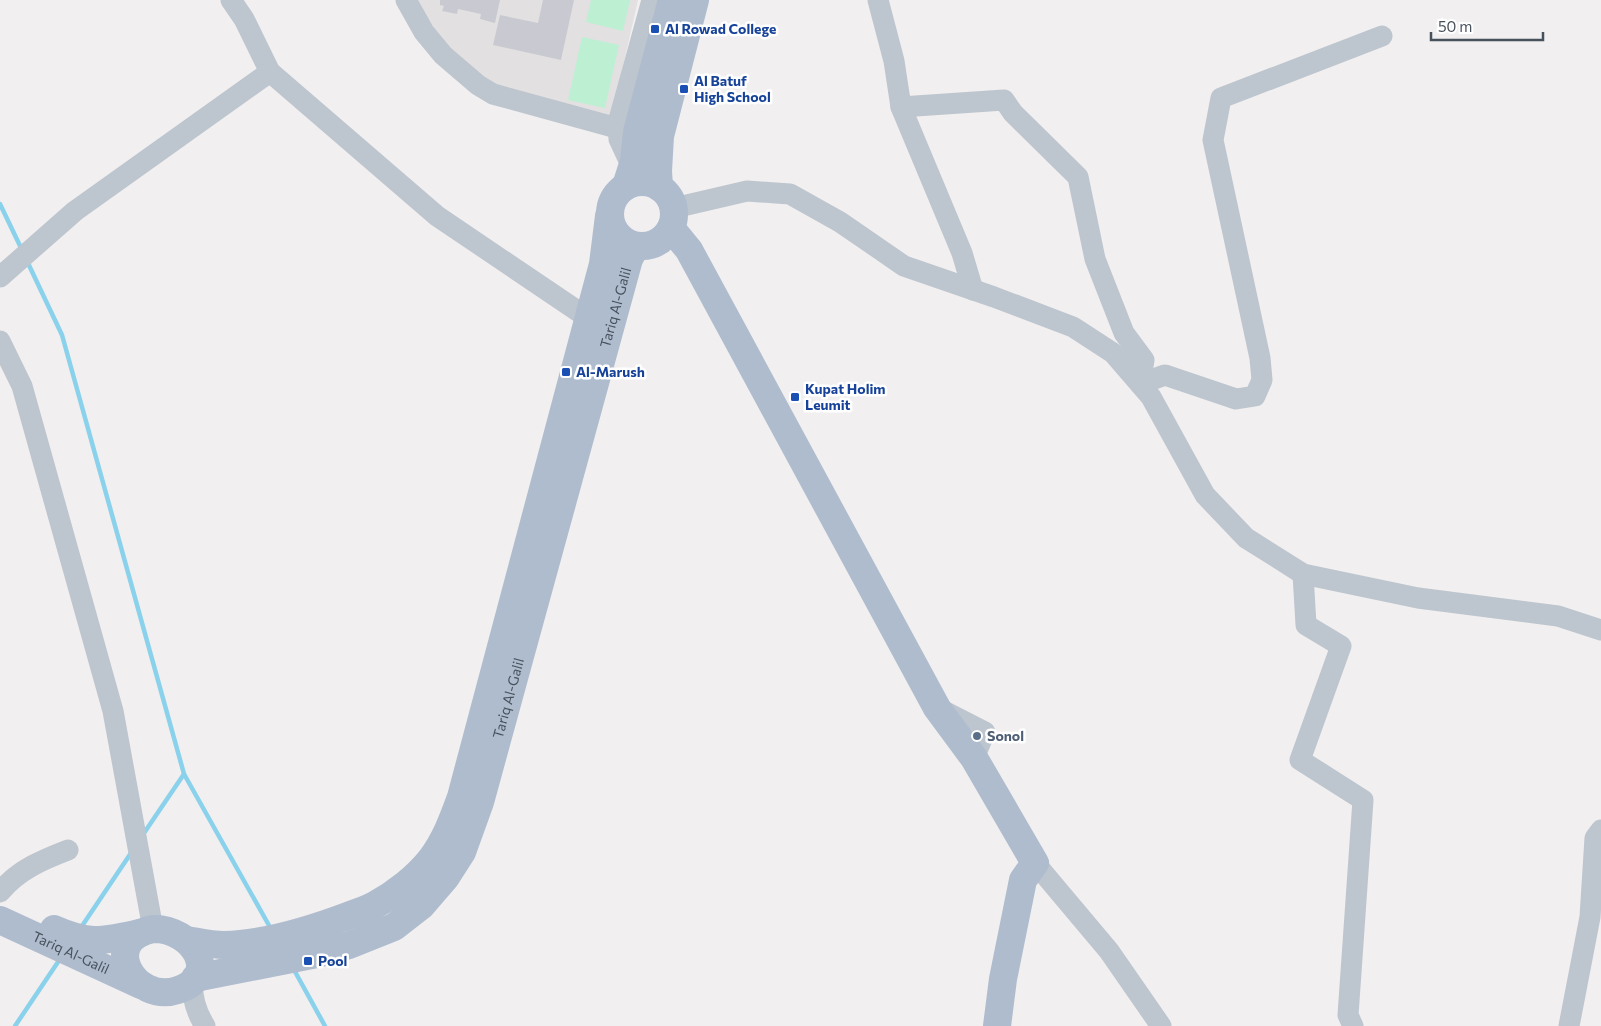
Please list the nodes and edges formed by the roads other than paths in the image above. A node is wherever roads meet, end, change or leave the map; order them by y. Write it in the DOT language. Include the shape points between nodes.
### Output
graph roads {
  1 [pos="231,0"];
  2 [pos="406,0"];
  3 [pos="652,0"];
  4 [pos="672,0"];
  5 [pos="695,0"];
  6 [pos="878,0"];
  7 [pos="1382,36"];
  8 [pos="270,72"];
  9 [pos="901,107"];
  10 [pos="617,128"];
  11 [pos="629,176"];
  12 [pos="668,208"];
  13 [pos="609,216"];
  14 [pos="636,246"];
  15 [pos="0,277"];
  16 [pos="973,290"];
  17 [pos="588,318"];
  18 [pos="0,340"];
  19 [pos="1140,384"];
  20 [pos="1303,574"];
  21 [pos="1601,630"];
  22 [pos="1601,830"];
  23 [pos="68,850"];
  24 [pos="1034,863"];
  25 [pos="0,892"];
  26 [pos="0,905"];
  27 [pos="0,920"];
  28 [pos="146,931"];
  29 [pos="186,940"];
  30 [pos="194,980"];
  31 [pos="153,988"];
  32 [pos="188,1026"];
  33 [pos="205,1026"];
  34 [pos="998,1026"];
  35 [pos="1161,1026"];
  36 [pos="1353,1026"];
  37 [pos="1569,1026"];
  1 -- 8 [label="street"];
  2 -- 10 [label="street" via="424,32 443,56 478,85 493,94"];
  3 -- 10 [label="street"];
  4 -- 11 [label="main road" via="637,132"];
  5 -- 12 [label="main road" via="660,136 658,171"];
  6 -- 9 [label="street" via="894,61"];
  7 -- 19 [label="street" via="1221,98 1214,140 1260,358 1262,380 1256,396 1236,399 1164,375"];
  8 -- 15 [label="street" via="75,211"];
  8 -- 17 [label="street" via="437,216"];
  9 -- 16 [label="street" via="962,253"];
  9 -- 19 [label="street" via="1004,100 1013,113 1078,177 1095,259 1124,333 1144,360"];
  10 -- 11 [label="street"];
  11 -- 12 [label="main road" via="632,182 654,184"];
  11 -- 13 [label="main road" via="615,195"];
  12 -- 14 [label="main road" via="665,237 656,243"];
  12 -- 16 [label="street" via="747,190 790,194 840,222 904,266"];
  12 -- 24 [label="main road" via="937,708 974,758"];
  13 -- 14 [label="main road" via="617,236"];
  13 -- 17 [label="main road, Tariq Al-Galil" via="603,264"];
  14 -- 30 [label="main road, Tariq Al-Galil" via="629,259 480,802 462,852 421,906 394,927 350,946"];
  16 -- 19 [label="street" via="1074,327 1112,354"];
  17 -- 29 [label="main road, Tariq Al-Galil" via="462,797 431,859 405,885 374,906 337,920 258,941 226,945"];
  18 -- 28 [label="street" via="22,386 112,711"];
  19 -- 20 [label="street" via="1151,397 1205,495 1246,538"];
  20 -- 21 [label="street" via="1418,598 1558,616"];
  20 -- 36 [label="street" via="1306,625 1341,646 1300,760 1363,800 1348,1015"];
  22 -- 37 [label="street" via="1595,838 1590,916"];
  23 -- 25 [label="street" via="34,864 9,881"];
  24 -- 34 [label="main road" via="1023,880 1003,979"];
  24 -- 35 [label="street" via="1109,951"];
  26 -- 28 [label="main road, Tariq Al-Galil" via="79,939 107,940"];
  27 -- 31 [label="main road, Tariq Al-Galil"];
  28 -- 29 [label="main road" via="172,931"];
  28 -- 31 [label="main road" via="130,940 125,953 128,970"];
  29 -- 30 [label="main road" via="194,947 199,960"];
  30 -- 31 [label="main road" via="181,989"];
  30 -- 33 [label="street" via="194,1001"];
  31 -- 32 [label="street" via="174,999"];
}
